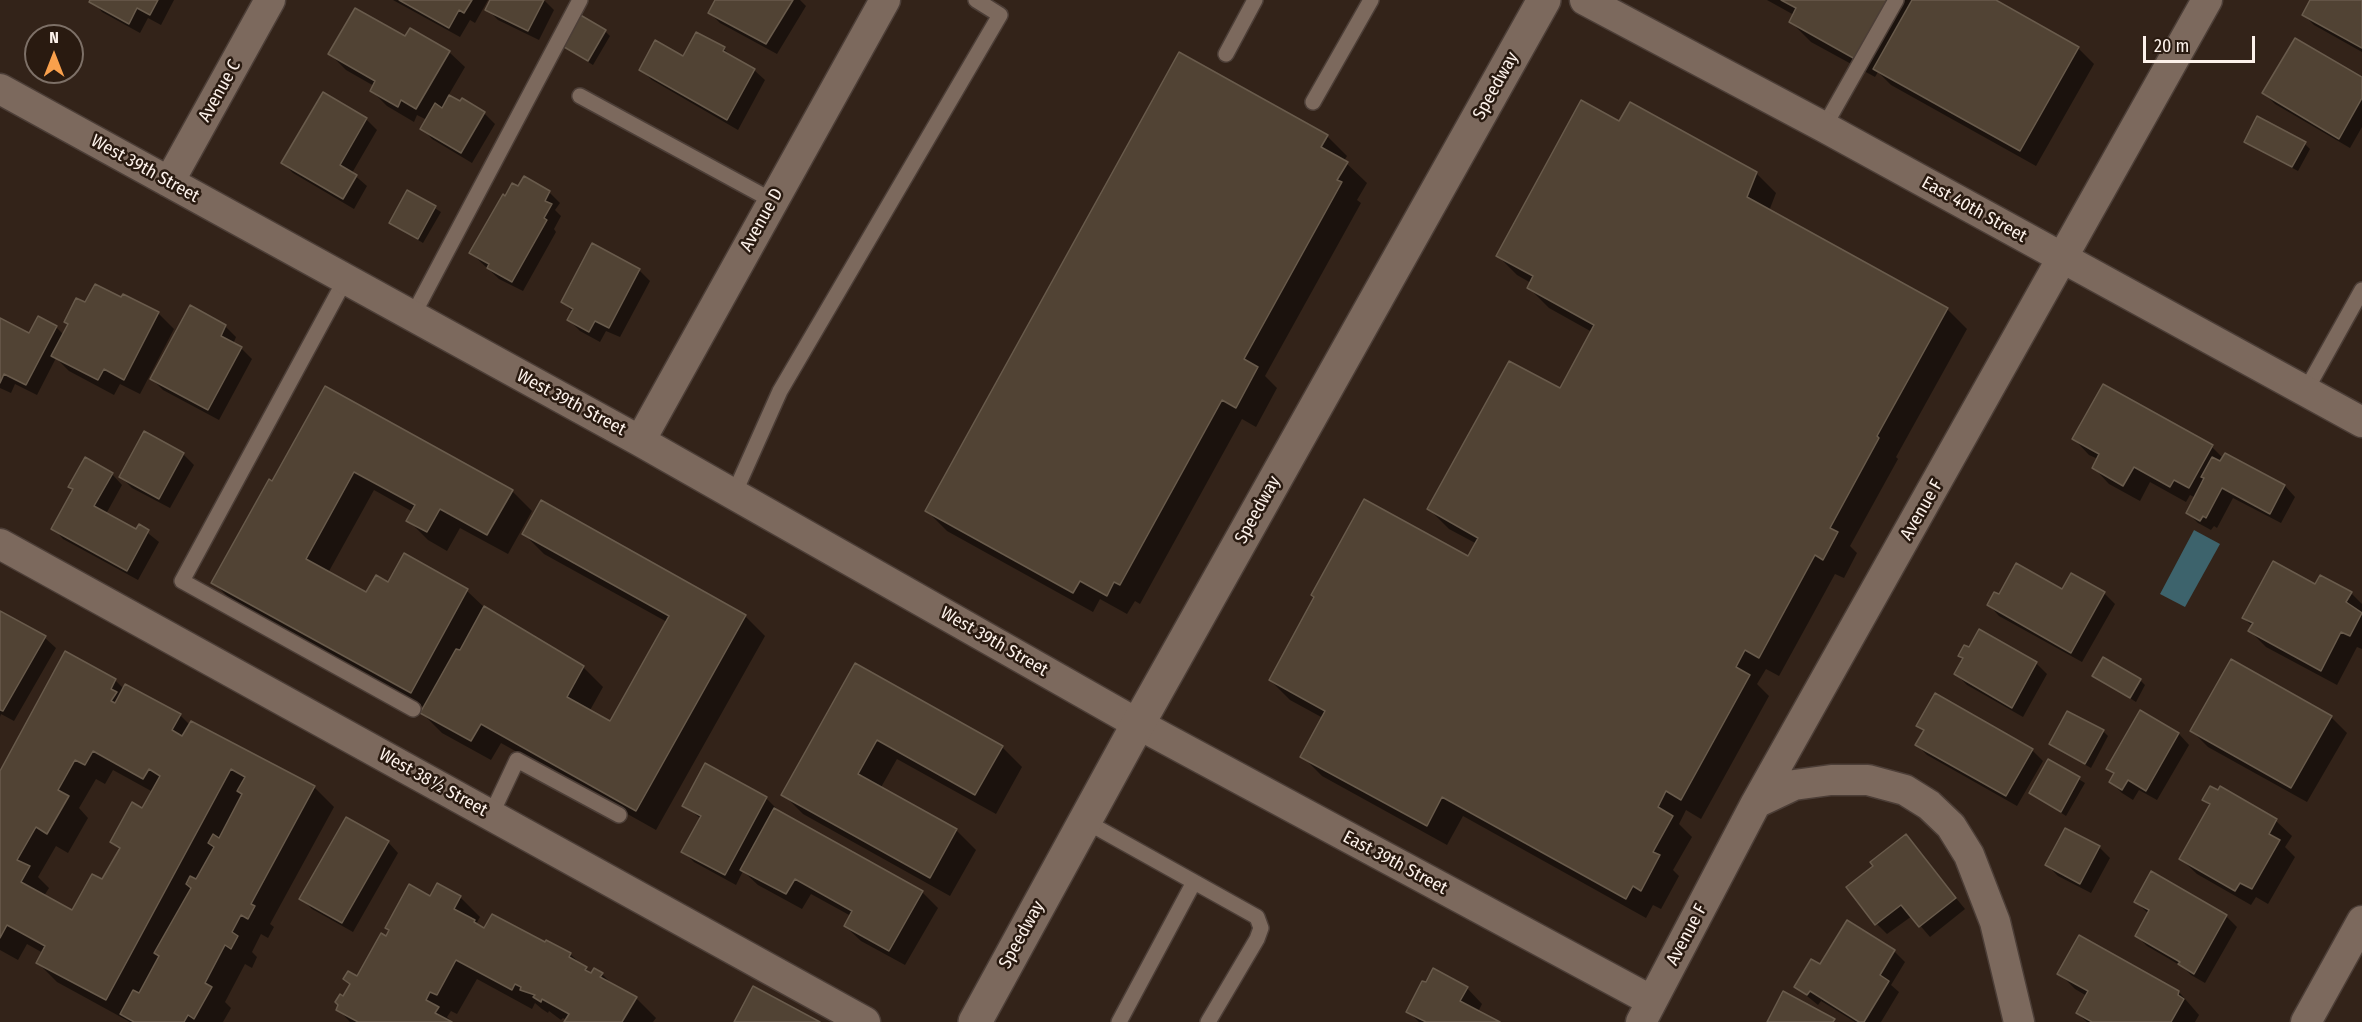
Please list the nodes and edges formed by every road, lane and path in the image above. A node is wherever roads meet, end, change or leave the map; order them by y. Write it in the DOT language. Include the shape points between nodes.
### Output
graph roads {
  1 [pos="270,0"];
  2 [pos="580,0"];
  3 [pos="885,0"];
  4 [pos="976,0"];
  5 [pos="1255,0"];
  6 [pos="1371,0"];
  7 [pos="1544,0"];
  8 [pos="1585,0"];
  9 [pos="1896,0"];
  10 [pos="2207,0"];
  11 [pos="1226,54"];
  12 [pos="0,89"];
  13 [pos="580,96"];
  14 [pos="1313,102"];
  15 [pos="1824,128"];
  16 [pos="169,182"];
  17 [pos="773,201"];
  18 [pos="2063,259"];
  19 [pos="345,280"];
  20 [pos="2362,290"];
  21 [pos="412,317"];
  22 [pos="2305,392"];
  23 [pos="2362,422"];
  24 [pos="640,441"];
  25 [pos="734,494"];
  26 [pos="0,544"];
  27 [pos="413,709"];
  28 [pos="1138,724"];
  29 [pos="1755,803"];
  30 [pos="491,815"];
  31 [pos="619,815"];
  32 [pos="1085,821"];
  33 [pos="1194,882"];
  34 [pos="2362,921"];
  35 [pos="1646,1011"];
  36 [pos="865,1022"];
  37 [pos="975,1022"];
  38 [pos="1119,1022"];
  39 [pos="1208,1022"];
  40 [pos="2019,1022"];
  41 [pos="2306,1022"];
  1 -- 16 [label="street, Avenue C"];
  2 -- 21 [label="lane"];
  3 -- 17 [label="street, Avenue D"];
  4 -- 25 [label="lane" via="1000,15 780,391"];
  5 -- 11 [label="lane"];
  6 -- 14 [label="lane"];
  7 -- 28 [label="street, Speedway"];
  8 -- 15 [label="street, East 40th Street"];
  9 -- 15 [label="lane"];
  10 -- 18 [label="street, Avenue F"];
  12 -- 16 [label="street, West 39th Street"];
  13 -- 17 [label="lane"];
  15 -- 18 [label="street, East 40th Street"];
  16 -- 19 [label="street, West 39th Street"];
  17 -- 24 [label="street, Avenue D"];
  18 -- 22 [label="street, East 40th Street"];
  18 -- 29 [label="street, Avenue F"];
  19 -- 21 [label="street, West 39th Street"];
  19 -- 27 [label="lane" via="182,581"];
  20 -- 22 [label="lane"];
  21 -- 24 [label="street, West 39th Street"];
  22 -- 23 [label="street, East 40th Street"];
  24 -- 25 [label="street, West 39th Street"];
  25 -- 28 [label="street, West 39th Street"];
  26 -- 30 [label="street, West 38½ Street"];
  28 -- 32 [label="street, Speedway"];
  28 -- 35 [label="street, East 39th Street"];
  29 -- 35 [label="street, Avenue F"];
  29 -- 40 [label="street" via="1794,785 1868,780 1905,790 1929,805 1951,826 1969,855 1995,922"];
  30 -- 31 [label="lane" via="517,760"];
  30 -- 36 [label="street, West 38½ Street"];
  32 -- 33 [label="lane"];
  32 -- 37 [label="street, Speedway"];
  33 -- 38 [label="lane"];
  33 -- 39 [label="lane" via="1257,917 1261,928"];
  34 -- 41 [label="street"];
}
